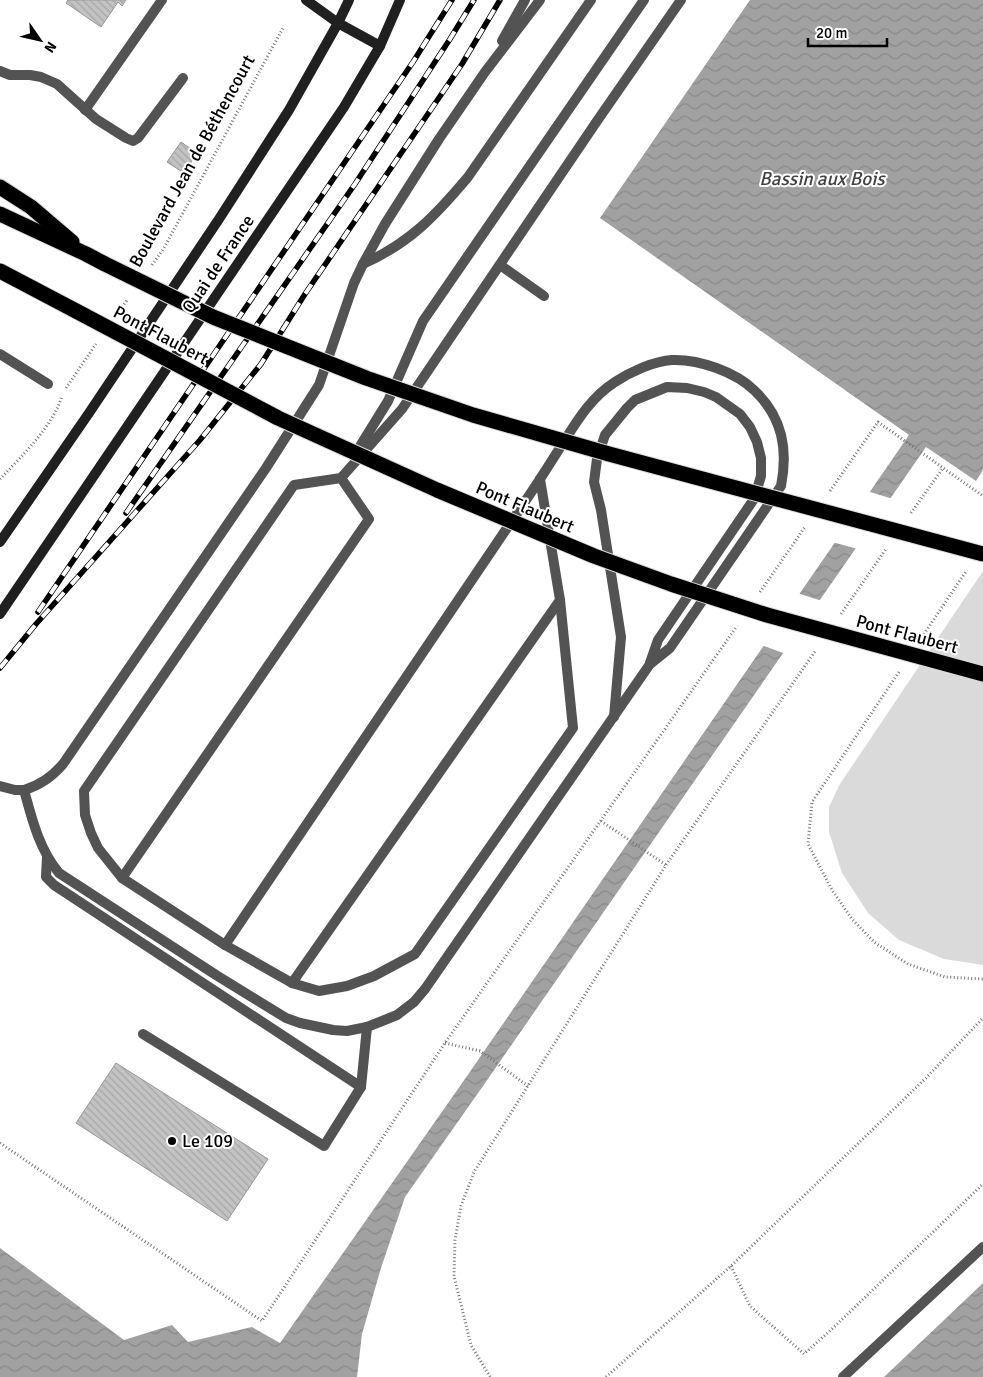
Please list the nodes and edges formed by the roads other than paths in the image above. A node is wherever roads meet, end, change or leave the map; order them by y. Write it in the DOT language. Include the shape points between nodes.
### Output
graph roads {
  1 [pos="162,0"];
  2 [pos="306,0"];
  3 [pos="349,0"];
  4 [pos="400,0"];
  5 [pos="525,0"];
  6 [pos="540,0"];
  7 [pos="591,0"];
  8 [pos="644,0"];
  9 [pos="681,0"];
  10 [pos="338,23"];
  11 [pos="380,46"];
  12 [pos="0,71"];
  13 [pos="485,72"];
  14 [pos="183,78"];
  15 [pos="85,110"];
  16 [pos="0,187"];
  17 [pos="0,214"];
  18 [pos="86,254"];
  19 [pos="363,264"];
  20 [pos="500,265"];
  21 [pos="0,271"];
  22 [pos="544,296"];
  23 [pos="0,354"];
  24 [pos="48,384"];
  25 [pos="340,478"];
  26 [pos="540,479"];
  27 [pos="0,542"];
  28 [pos="978,559"];
  29 [pos="560,600"];
  30 [pos="0,614"];
  31 [pos="650,664"];
  32 [pos="983,674"];
  33 [pos="614,718"];
  34 [pos="0,786"];
  35 [pos="24,790"];
  36 [pos="47,856"];
  37 [pos="122,878"];
  38 [pos="224,945"];
  39 [pos="292,983"];
  40 [pos="367,1027"];
  41 [pos="143,1034"];
  42 [pos="361,1087"];
  43 [pos="983,1247"];
  44 [pos="843,1377"];
  1 -- 15 [label="street"];
  2 -- 10 [label="main road"];
  3 -- 10 [label="main road, Quai de France"];
  4 -- 11 [label="main road, Quai de France"];
  5 -- 13 [label="street"];
  6 -- 13 [label="street"];
  7 -- 19 [label="street" via="448,201 397,246"];
  8 -- 25 [label="street" via="423,321 388,401"];
  9 -- 20 [label="street"];
  10 -- 11 [label="main road"];
  10 -- 27 [label="main road, Quai de France" via="289,110 219,219"];
  11 -- 30 [label="main road, Quai de France" via="344,107"];
  12 -- 15 [label="street" via="10,75 41,77 57,84"];
  13 -- 19 [label="street" via="439,139"];
  14 -- 15 [label="street" via="133,141"];
  16 -- 18 [label="highway" via="31,207"];
  17 -- 18 [label="highway"];
  18 -- 28 [label="highway, Pont Flaubert, bridge" via="213,317 366,378 473,415"];
  19 -- 35 [label="street" via="319,385 266,468 63,764 45,782"];
  20 -- 22 [label="street"];
  20 -- 25 [label="street" via="402,409"];
  21 -- 32 [label="highway, Pont Flaubert, bridge" via="278,418 594,556 767,616"];
  23 -- 24 [label="street"];
  25 -- 37 [label="street" via="369,519"];
  25 -- 37 [label="street" via="294,485 84,791 85,814 91,833 98,848"];
  26 -- 29 [label="street"];
  26 -- 31 [label="street" via="592,400 614,382 640,368 671,360 690,361 722,370 754,390 773,414 784,447 781,486 670,648"];
  26 -- 38 [label="street"];
  29 -- 39 [label="street"];
  29 -- 39 [label="street" via="573,728 421,946 415,954 347,986 319,991"];
  31 -- 33 [label="street"];
  31 -- 33 [label="street" via="658,640 754,499 761,476 757,442 740,414 716,397 687,388 667,387 635,400 605,435 598,459 594,482 621,637"];
  33 -- 40 [label="street" via="425,989 398,1015"];
  34 -- 35 [label="street"];
  35 -- 36 [label="street"];
  36 -- 40 [label="street" via="59,874 286,1018 333,1030"];
  36 -- 42 [label="street" via="46,877 54,885"];
  37 -- 38 [label="street"];
  38 -- 39 [label="street"];
  40 -- 42 [label="street"];
  41 -- 42 [label="street" via="324,1146"];
  43 -- 44 [label="street"];
}
